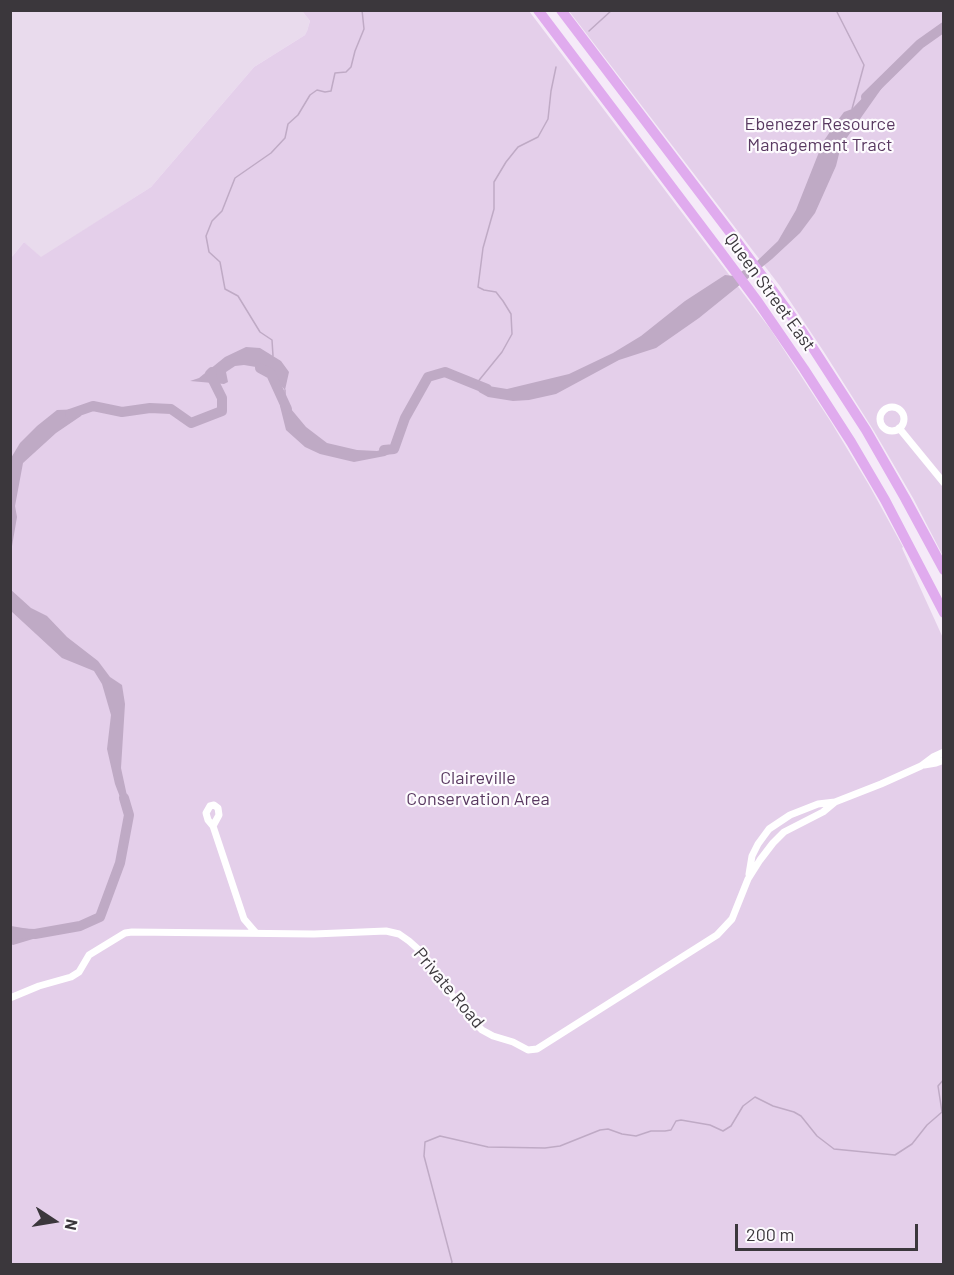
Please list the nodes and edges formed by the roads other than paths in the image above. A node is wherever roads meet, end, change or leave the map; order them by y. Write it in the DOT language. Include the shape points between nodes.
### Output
graph roads {
  1 [pos="538,10"];
  2 [pos="561,10"];
  3 [pos="899,428"];
  4 [pos="944,483"];
  5 [pos="944,570"];
  6 [pos="944,613"];
  7 [pos="944,752"];
  8 [pos="944,760"];
  9 [pos="921,766"];
  10 [pos="835,802"];
  11 [pos="213,826"];
  12 [pos="748,879"];
  13 [pos="256,933"];
  14 [pos="10,998"];
  1 -- 6 [label="main road, Queen Street East" via="720,250 804,369 893,515"];
  2 -- 5 [label="main road, Queen Street East" via="817,353 866,430"];
  3 -- 4 [label="street"];
  7 -- 9 [label="street"];
  8 -- 9 [label="street"];
  9 -- 10 [label="street"];
  10 -- 12 [label="street" via="784,832"];
  10 -- 12 [label="street" via="790,815 769,829 752,856"];
  11 -- 13 [label="street" via="244,920"];
  12 -- 13 [label="street, Private Road" via="732,919 717,935 537,1049 528,1050 482,1030 418,949 399,934"];
  13 -- 14 [label="street, Private Road" via="126,933 89,955 79,972 71,977"];
}
